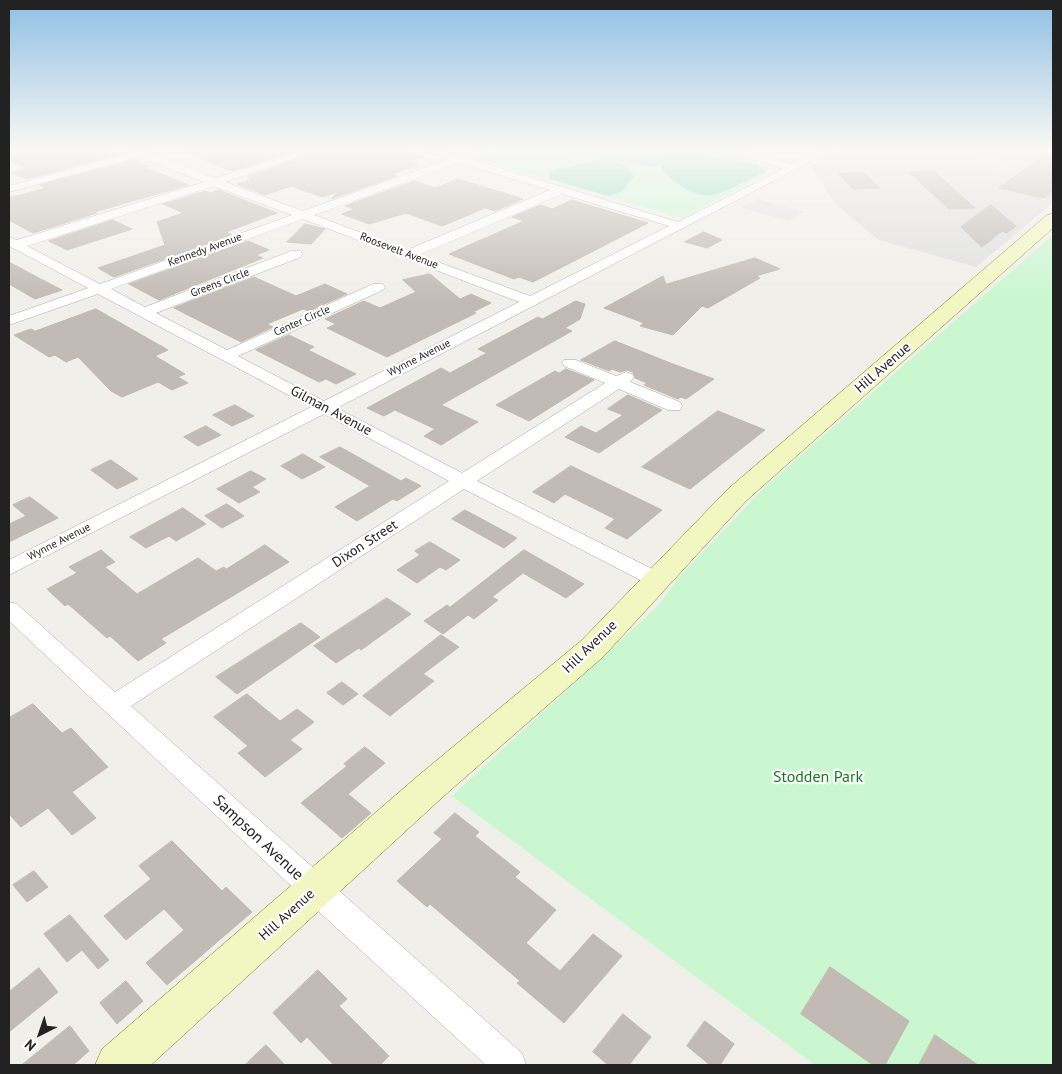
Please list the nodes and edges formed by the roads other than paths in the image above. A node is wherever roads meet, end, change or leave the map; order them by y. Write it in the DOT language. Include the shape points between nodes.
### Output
graph roads {
  1 [pos="158,199"];
  2 [pos="262,199"];
  3 [pos="344,199"];
  4 [pos="539,199"];
  5 [pos="591,199"];
  6 [pos="732,199"];
  7 [pos="302,214"];
  8 [pos="1053,219"];
  9 [pos="680,226"];
  10 [pos="12,243"];
  11 [pos="296,254"];
  12 [pos="407,255"];
  13 [pos="378,287"];
  14 [pos="99,288"];
  15 [pos="530,300"];
  16 [pos="144,313"];
  17 [pos="9,321"];
  18 [pos="226,356"];
  19 [pos="570,364"];
  20 [pos="621,380"];
  21 [pos="324,406"];
  22 [pos="674,406"];
  23 [pos="463,480"];
  24 [pos="9,568"];
  25 [pos="655,580"];
  26 [pos="9,609"];
  27 [pos="114,705"];
  28 [pos="315,890"];
  29 [pos="118,1065"];
  30 [pos="510,1065"];
  1 -- 10 [label="street"];
  2 -- 7 [label="street, Roosevelt Avenue"];
  3 -- 7 [label="street, Kennedy Avenue"];
  4 -- 12 [label="street"];
  5 -- 9 [label="street"];
  6 -- 9 [label="street, Wynne Avenue"];
  7 -- 12 [label="street, Roosevelt Avenue"];
  7 -- 14 [label="street, Kennedy Avenue"];
  8 -- 25 [label="street, Hill Avenue" via="737,495"];
  9 -- 15 [label="street, Wynne Avenue"];
  10 -- 14 [label="street, Gilman Avenue"];
  11 -- 16 [label="street, Greens Circle"];
  12 -- 15 [label="street, Roosevelt Avenue"];
  13 -- 18 [label="street, Center Circle"];
  14 -- 16 [label="street, Gilman Avenue"];
  14 -- 17 [label="street, Kennedy Avenue"];
  15 -- 21 [label="street, Wynne Avenue"];
  16 -- 18 [label="street, Gilman Avenue"];
  18 -- 21 [label="street, Gilman Avenue"];
  19 -- 20 [label="street"];
  20 -- 22 [label="street"];
  20 -- 23 [label="street, Dixon Street"];
  21 -- 23 [label="street, Gilman Avenue"];
  21 -- 24 [label="street, Wynne Avenue"];
  23 -- 25 [label="street, Gilman Avenue"];
  23 -- 27 [label="street, Dixon Street"];
  25 -- 28 [label="street, Hill Avenue" via="593,648"];
  26 -- 27 [label="street, Sampson Avenue"];
  27 -- 28 [label="street, Sampson Avenue"];
  28 -- 29 [label="street, Hill Avenue"];
  28 -- 30 [label="street, Sampson Avenue"];
}
